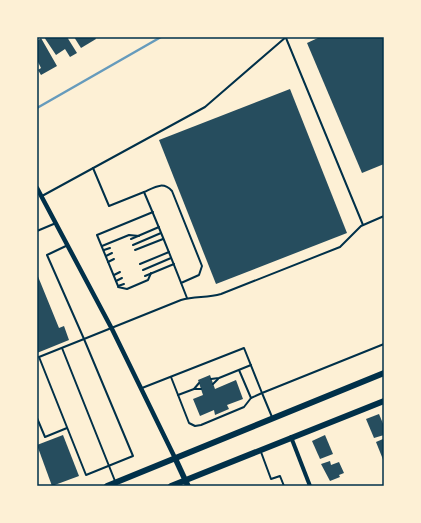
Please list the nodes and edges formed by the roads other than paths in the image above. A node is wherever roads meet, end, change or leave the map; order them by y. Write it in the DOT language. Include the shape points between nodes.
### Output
graph roads {
  1 [pos="286,37"];
  2 [pos="93,168"];
  3 [pos="37,188"];
  4 [pos="144,192"];
  5 [pos="42,196"];
  6 [pos="153,212"];
  7 [pos="384,216"];
  8 [pos="56,223"];
  9 [pos="363,225"];
  10 [pos="159,227"];
  11 [pos="37,231"];
  12 [pos="161,233"];
  13 [pos="139,236"];
  14 [pos="131,239"];
  15 [pos="163,239"];
  16 [pos="133,245"];
  17 [pos="68,246"];
  18 [pos="102,246"];
  19 [pos="110,248"];
  20 [pos="104,250"];
  21 [pos="135,250"];
  22 [pos="169,252"];
  23 [pos="112,253"];
  24 [pos="106,256"];
  25 [pos="171,258"];
  26 [pos="114,259"];
  27 [pos="108,262"];
  28 [pos="140,264"];
  29 [pos="174,264"];
  30 [pos="143,270"];
  31 [pos="120,272"];
  32 [pos="151,273"];
  33 [pos="113,275"];
  34 [pos="145,276"];
  35 [pos="122,278"];
  36 [pos="116,281"];
  37 [pos="181,283"];
  38 [pos="124,284"];
  39 [pos="118,286"];
  40 [pos="188,298"];
  41 [pos="112,329"];
  42 [pos="84,339"];
  43 [pos="384,344"];
  44 [pos="62,348"];
  45 [pos="38,358"];
  46 [pos="251,365"];
  47 [pos="239,370"];
  48 [pos="383,375"];
  49 [pos="171,377"];
  50 [pos="219,378"];
  51 [pos="211,379"];
  52 [pos="199,383"];
  53 [pos="213,384"];
  54 [pos="141,388"];
  55 [pos="194,389"];
  56 [pos="201,389"];
  57 [pos="262,393"];
  58 [pos="178,395"];
  59 [pos="251,398"];
  60 [pos="384,401"];
  61 [pos="37,418"];
  62 [pos="272,418"];
  63 [pos="67,428"];
  64 [pos="291,437"];
  65 [pos="260,450"];
  66 [pos="176,458"];
  67 [pos="110,465"];
  68 [pos="116,482"];
  69 [pos="187,483"];
  70 [pos="107,486"];
  71 [pos="171,486"];
  72 [pos="284,486"];
  73 [pos="310,486"];
  1 -- 2 [label="lane" via="204,107"];
  1 -- 9 [label="lane"];
  2 -- 4 [label="lane" via="109,206"];
  2 -- 5 [label="lane"];
  3 -- 5 [label="street"];
  4 -- 6 [label="lane"];
  4 -- 37 [label="lane" via="162,184 172,190 202,266 200,275"];
  5 -- 8 [label="street"];
  6 -- 10 [label="lane"];
  6 -- 18 [label="lane" via="97,234"];
  7 -- 9 [label="lane"];
  8 -- 11 [label="lane"];
  8 -- 17 [label="street"];
  9 -- 40 [label="lane" via="340,247 221,294"];
  10 -- 12 [label="lane"];
  10 -- 13 [label="lane"];
  12 -- 15 [label="lane"];
  12 -- 16 [label="lane"];
  13 -- 14 [label="lane"];
  13 -- 18 [label="lane" via="129,235"];
  15 -- 21 [label="lane"];
  15 -- 22 [label="lane"];
  17 -- 41 [label="street"];
  17 -- 42 [label="lane" via="47,255"];
  18 -- 20 [label="lane"];
  19 -- 20 [label="lane"];
  20 -- 24 [label="lane"];
  22 -- 25 [label="lane"];
  22 -- 28 [label="lane"];
  23 -- 24 [label="lane"];
  24 -- 27 [label="lane"];
  25 -- 29 [label="lane"];
  25 -- 30 [label="lane"];
  26 -- 27 [label="lane"];
  27 -- 33 [label="lane"];
  29 -- 32 [label="lane"];
  29 -- 37 [label="lane"];
  31 -- 33 [label="lane"];
  32 -- 34 [label="lane"];
  32 -- 39 [label="lane" via="148,280 127,289"];
  33 -- 36 [label="lane"];
  35 -- 36 [label="lane"];
  36 -- 39 [label="lane"];
  37 -- 40 [label="lane"];
  38 -- 39 [label="lane"];
  40 -- 41 [label="lane"];
  41 -- 42 [label="lane"];
  41 -- 54 [label="street"];
  42 -- 44 [label="lane"];
  42 -- 67 [label="lane" via="133,456"];
  43 -- 57 [label="lane"];
  44 -- 45 [label="lane"];
  44 -- 67 [label="lane"];
  45 -- 63 [label="lane"];
  46 -- 47 [label="lane"];
  46 -- 49 [label="lane" via="244,348"];
  46 -- 57 [label="lane"];
  47 -- 50 [label="lane"];
  47 -- 59 [label="lane"];
  48 -- 62 [label="main road"];
  49 -- 54 [label="lane"];
  49 -- 58 [label="lane"];
  50 -- 51 [label="lane"];
  50 -- 53 [label="lane"];
  52 -- 55 [label="lane"];
  54 -- 66 [label="street"];
  55 -- 56 [label="lane"];
  55 -- 58 [label="lane"];
  57 -- 59 [label="lane"];
  57 -- 62 [label="lane"];
  58 -- 59 [label="lane" via="189,423 195,426 244,407"];
  60 -- 64 [label="main road"];
  61 -- 63 [label="lane" via="45,436"];
  62 -- 66 [label="main road"];
  63 -- 67 [label="lane" via="86,475"];
  64 -- 65 [label="main road"];
  64 -- 73 [label="street"];
  65 -- 69 [label="main road"];
  65 -- 72 [label="lane" via="271,479 280,476"];
  66 -- 68 [label="main road"];
  66 -- 69 [label="main road"];
  67 -- 68 [label="lane"];
  68 -- 70 [label="main road"];
  69 -- 71 [label="main road"];
}
